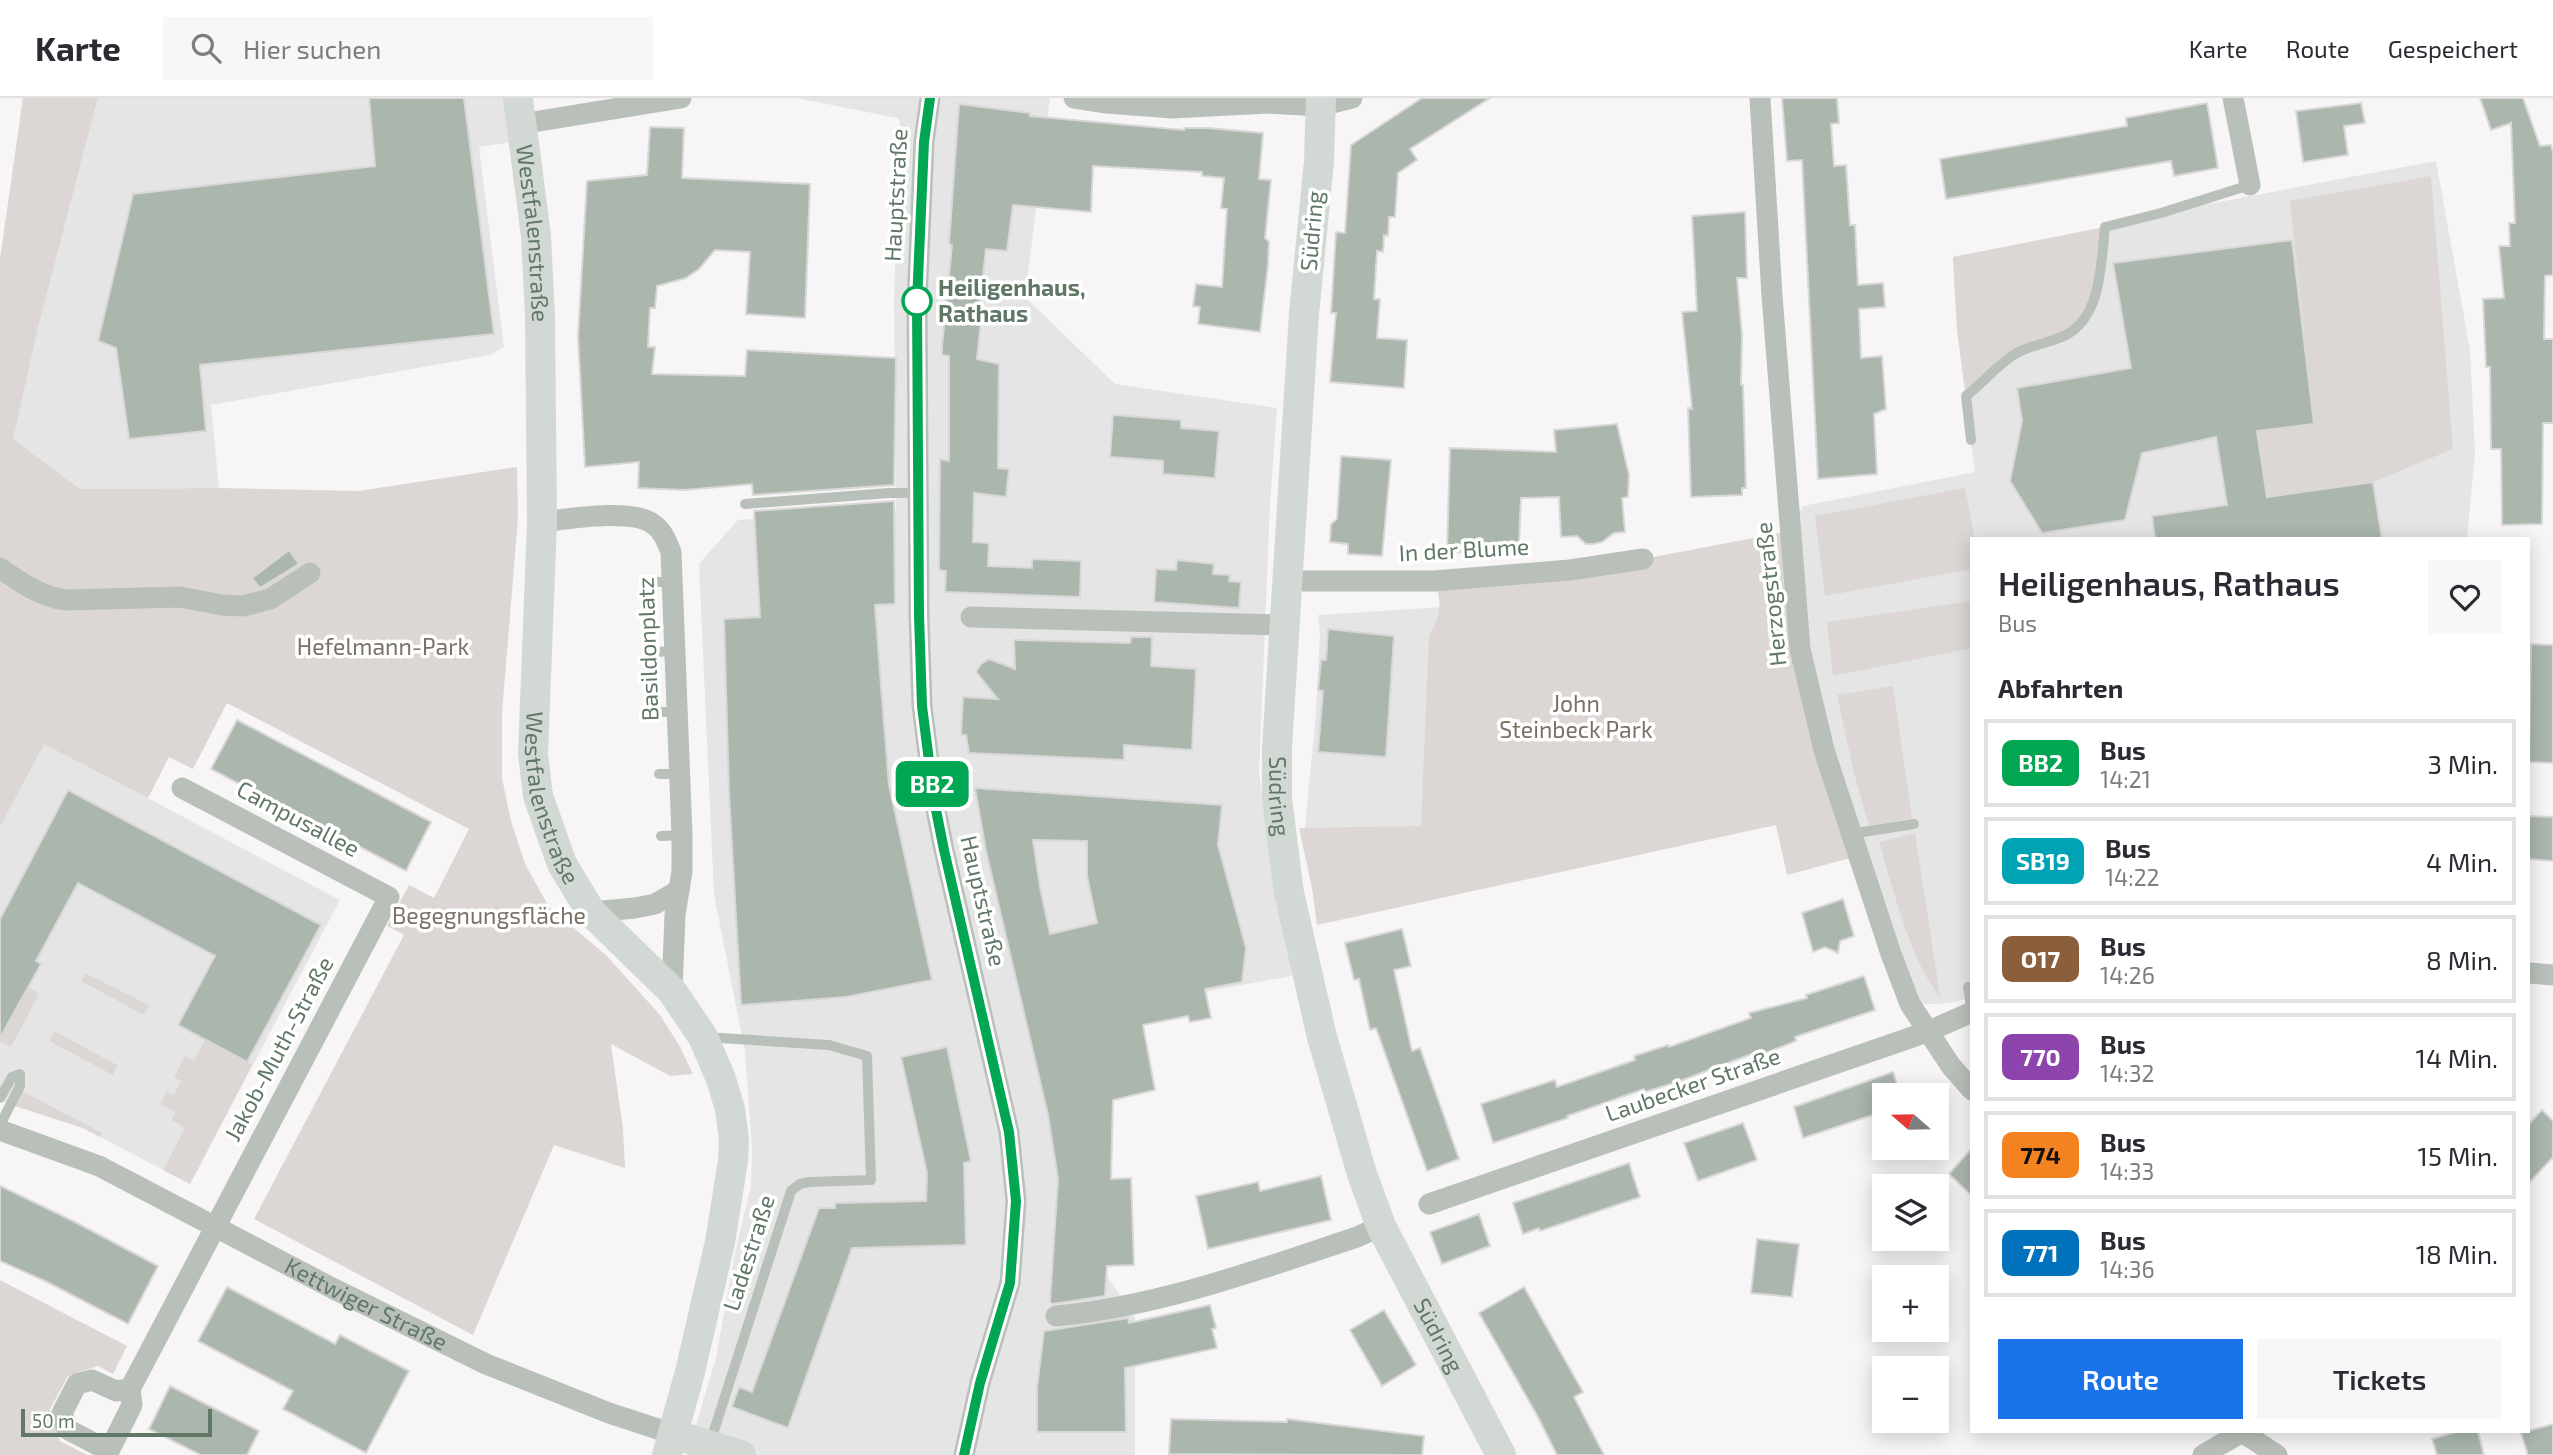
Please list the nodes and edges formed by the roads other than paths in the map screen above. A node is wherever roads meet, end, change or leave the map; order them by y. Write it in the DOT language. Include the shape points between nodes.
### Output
graph roads {
  1 [pos="681,98"];
  2 [pos="930,98"];
  3 [pos="1074,98"];
  4 [pos="1352,98"];
  5 [pos="1759,98"];
  6 [pos="2232,98"];
  7 [pos="1320,102"];
  8 [pos="520,111"];
  9 [pos="2250,185"];
  10 [pos="1972,440"];
  11 [pos="920,493"];
  12 [pos="745,504"];
  13 [pos="542,522"];
  14 [pos="1643,559"];
  15 [pos="0,568"];
  16 [pos="310,573"];
  17 [pos="1288,581"];
  18 [pos="971,617"];
  19 [pos="1286,625"];
  20 [pos="182,788"];
  21 [pos="1914,824"];
  22 [pos="1850,834"];
  23 [pos="680,890"];
  24 [pos="389,897"];
  25 [pos="591,912"];
  26 [pos="2530,973"];
  27 [pos="2553,975"];
  28 [pos="1968,987"];
  29 [pos="672,991"];
  30 [pos="1970,1000"];
  31 [pos="1970,1013"];
  32 [pos="1927,1031"];
  33 [pos="703,1037"];
  34 [pos="1970,1088"];
  35 [pos="0,1098"];
  36 [pos="0,1125"];
  37 [pos="0,1130"];
  38 [pos="1429,1204"];
  39 [pos="215,1226"];
  40 [pos="1381,1226"];
  41 [pos="1056,1317"];
  42 [pos="130,1389"];
  43 [pos="2240,1433"];
  44 [pos="2244,1433"];
  45 [pos="670,1445"];
  46 [pos="709,1445"];
  47 [pos="741,1455"];
  48 [pos="964,1455"];
  49 [pos="1501,1455"];
  50 [pos="2203,1455"];
  51 [pos="2277,1455"];
  1 -- 8 [label="street"];
  2 -- 11 [label="street, Hauptstraße" via="917,302"];
  3 -- 7 [label="street" via="1172,108"];
  4 -- 7 [label="street"];
  5 -- 22 [label="street, Herzogstraße" via="1800,649"];
  6 -- 9 [label="street"];
  7 -- 17 [label="street, Südring"];
  8 -- 13 [label="street, Westfalenstraße" via="536,236"];
  9 -- 10 [label="lane" via="2105,227 2097,290 2086,315 2069,333 2019,351 1966,396"];
  11 -- 12 [label="lane"];
  11 -- 48 [label="street, Hauptstraße" via="925,742 944,850 1009,1132 1016,1201 1010,1283"];
  13 -- 23 [label="street, Basildonplatz" via="635,516 663,533 671,552 662,582 671,835"];
  13 -- 25 [label="street, Westfalenstraße" via="535,776 562,864"];
  14 -- 17 [label="street, In der Blume" via="1434,581"];
  15 -- 16 [label="street" via="31,589 65,600 180,597 243,606 270,599"];
  17 -- 19 [label="street, Südring"];
  18 -- 19 [label="street"];
  19 -- 40 [label="street, Südring" via="1277,799 1289,893 1322,1037"];
  20 -- 24 [label="street, Campusallee"];
  21 -- 22 [label="lane"];
  22 -- 32 [label="street, Herzogstraße" via="1910,1004"];
  23 -- 25 [label="street" via="655,904"];
  23 -- 29 [label="street, Basildonplatz" via="674,915"];
  24 -- 39 [label="street, Jakob-Muth-Straße"];
  25 -- 29 [label="street, Westfalenstraße"];
  26 -- 27 [label="street"];
  28 -- 30 [label="lane"];
  29 -- 33 [label="street, Westfalenstraße"];
  31 -- 32 [label="street, Laubecker Straße"];
  32 -- 34 [label="street, Herzogstraße"];
  32 -- 38 [label="street, Laubecker Straße"];
  33 -- 45 [label="street, Westfalenstraße" via="730,1109 733,1161 720,1242"];
  33 -- 46 [label="lane, Ladestraße" via="829,1045 867,1056 871,1180 809,1182 792,1191"];
  35 -- 36 [label="lane" via="12,1077 20,1074 20,1086"];
  37 -- 39 [label="street, Kettwiger Straße" via="99,1166"];
  39 -- 42 [label="street, Jakob-Muth-Straße"];
  39 -- 45 [label="street, Kettwiger Straße" via="486,1364 608,1413"];
  40 -- 41 [label="street" via="1195,1290"];
  40 -- 49 [label="street, Südring"];
  43 -- 50 [label="street"];
  44 -- 51 [label="street"];
  45 -- 46 [label="street, Kettwiger Straße"];
  46 -- 47 [label="street, Kettwiger Straße"];
}
